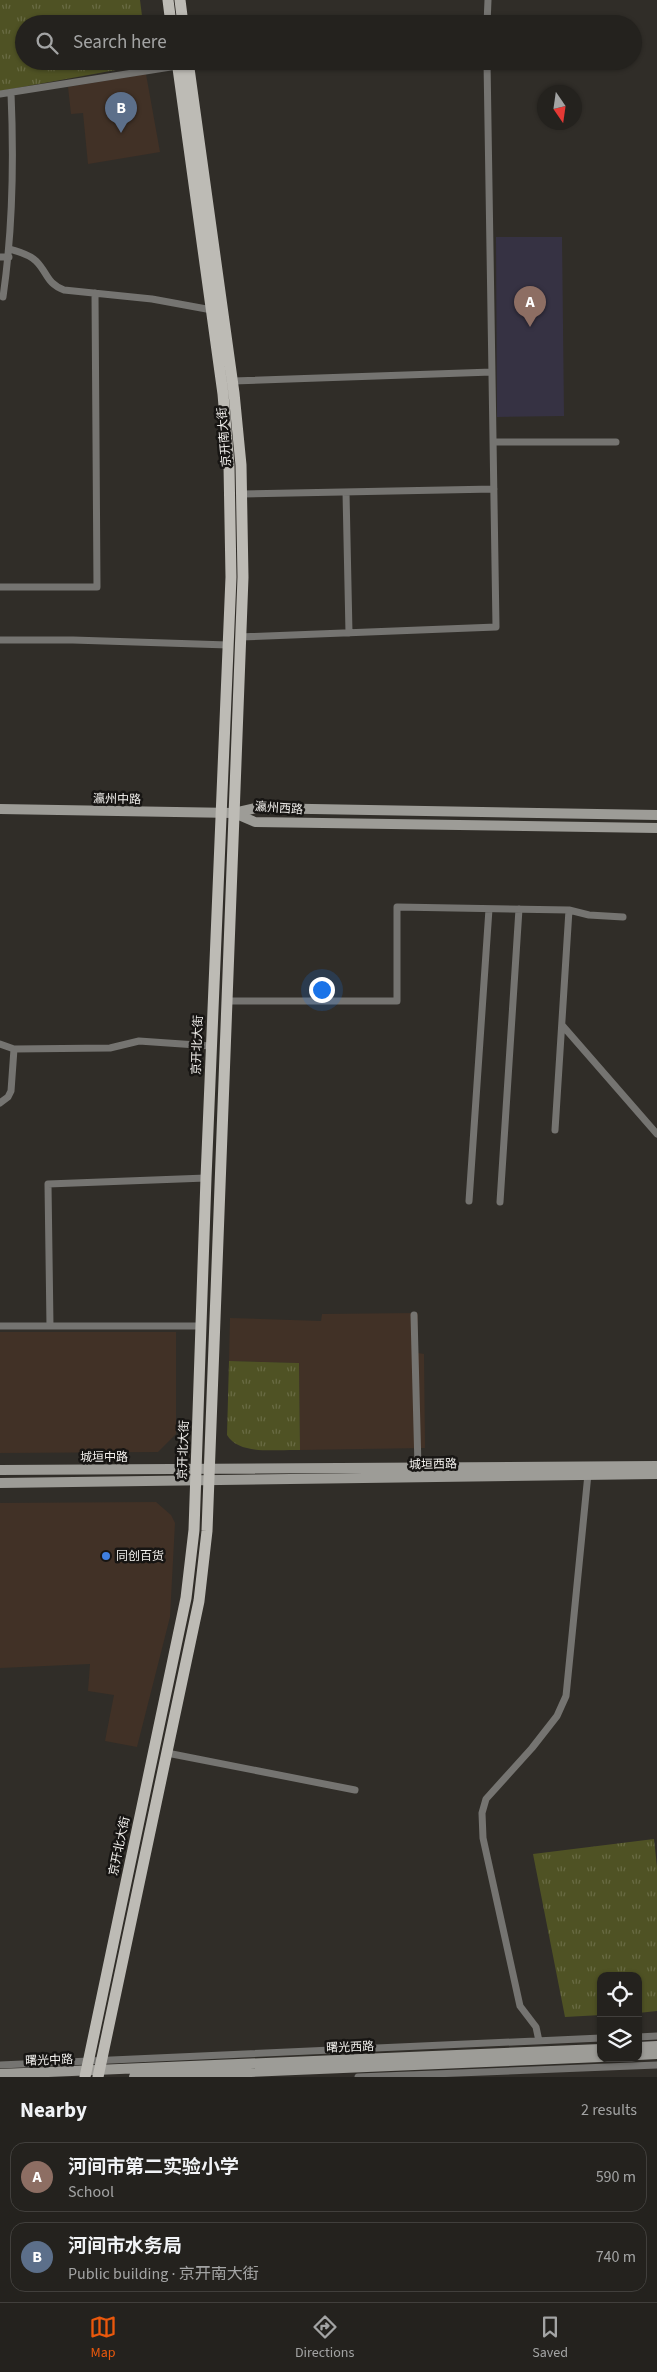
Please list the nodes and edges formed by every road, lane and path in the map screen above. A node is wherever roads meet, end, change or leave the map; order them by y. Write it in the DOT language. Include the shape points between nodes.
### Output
graph roads {
  1 [pos="168,0"];
  2 [pos="180,0"];
  3 [pos="488,0"];
  4 [pos="170,15"];
  5 [pos="182,15"];
  6 [pos="487,15"];
  7 [pos="143,70"];
  8 [pos="178,70"];
  9 [pos="189,70"];
  10 [pos="487,70"];
  11 [pos="11,93"];
  12 [pos="0,94"];
  13 [pos="9,253"];
  14 [pos="0,257"];
  15 [pos="96,294"];
  16 [pos="3,296"];
  17 [pos="212,310"];
  18 [pos="492,372"];
  19 [pos="233,381"];
  20 [pos="493,442"];
  21 [pos="616,442"];
  22 [pos="494,489"];
  23 [pos="346,492"];
  24 [pos="242,494"];
  25 [pos="0,587"];
  26 [pos="349,632"];
  27 [pos="240,637"];
  28 [pos="0,640"];
  29 [pos="228,646"];
  30 [pos="0,809"];
  31 [pos="221,813"];
  32 [pos="234,813"];
  33 [pos="657,815"];
  34 [pos="657,828"];
  35 [pos="489,909"];
  36 [pos="519,909"];
  37 [pos="569,910"];
  38 [pos="623,917"];
  39 [pos="226,1002"];
  40 [pos="562,1025"];
  41 [pos="0,1044"];
  42 [pos="211,1046"];
  43 [pos="14,1049"];
  44 [pos="0,1103"];
  45 [pos="555,1130"];
  46 [pos="657,1134"];
  47 [pos="206,1178"];
  48 [pos="469,1201"];
  49 [pos="500,1202"];
  50 [pos="414,1315"];
  51 [pos="0,1326"];
  52 [pos="50,1326"];
  53 [pos="201,1326"];
  54 [pos="657,1466"];
  55 [pos="418,1467"];
  56 [pos="0,1470"];
  57 [pos="195,1474"];
  58 [pos="209,1474"];
  59 [pos="588,1474"];
  60 [pos="657,1474"];
  61 [pos="0,1483"];
  62 [pos="167,1752"];
  63 [pos="354,1790"];
  64 [pos="657,2036"];
  65 [pos="642,2037"];
  66 [pos="597,2038"];
  67 [pos="538,2041"];
  68 [pos="657,2046"];
  69 [pos="642,2047"];
  70 [pos="597,2049"];
  71 [pos="657,2054"];
  72 [pos="642,2055"];
  73 [pos="597,2057"];
  74 [pos="0,2065"];
  75 [pos="657,2065"];
  76 [pos="100,2069"];
  77 [pos="86,2070"];
  78 [pos="374,2073"];
  79 [pos="0,2074"];
  80 [pos="493,2074"];
  81 [pos="134,2077"];
  82 [pos="358,2077"];
  1 -- 4 [label="main road"];
  2 -- 5 [label="main road"];
  3 -- 6 [label="street"];
  7 -- 11 [label="street"];
  8 -- 17 [label="main road, 京开南大街"];
  9 -- 19 [label="main road, 京开南大街"];
  10 -- 18 [label="street"];
  11 -- 12 [label="street"];
  11 -- 13 [label="street" via="13,148"];
  13 -- 14 [label="street"];
  13 -- 15 [label="street" via="30,256 37,261 53,286"];
  13 -- 16 [label="street"];
  15 -- 17 [label="street" via="152,299"];
  15 -- 25 [label="street" via="97,587"];
  17 -- 29 [label="main road, 京开南大街" via="229,466 231,577"];
  18 -- 19 [label="street"];
  18 -- 20 [label="street"];
  19 -- 24 [label="main road, 京开南大街"];
  20 -- 21 [label="street"];
  20 -- 22 [label="street"];
  22 -- 23 [label="street"];
  22 -- 26 [label="street" via="496,627"];
  23 -- 24 [label="street"];
  23 -- 26 [label="street"];
  24 -- 27 [label="main road, 京开南大街"];
  26 -- 27 [label="street"];
  27 -- 32 [label="main road, 京开南大街"];
  28 -- 29 [label="street"];
  29 -- 31 [label="main road, 京开南大街"];
  30 -- 31 [label="main road, 瀛州中路"];
  31 -- 32 [label="main road, 瀛州中路"];
  31 -- 42 [label="main road, 京开北大街"];
  32 -- 33 [label="main road, 瀛州西路" via="256,808"];
  32 -- 34 [label="main road, 瀛州西路" via="256,822"];
  32 -- 39 [label="main road"];
  35 -- 36 [label="street"];
  35 -- 39 [label="street" via="397,907 397,1001"];
  35 -- 48 [label="street"];
  36 -- 37 [label="street"];
  36 -- 49 [label="street"];
  37 -- 38 [label="street"];
  37 -- 40 [label="street"];
  39 -- 58 [label="main road"];
  40 -- 45 [label="street"];
  40 -- 46 [label="street"];
  41 -- 43 [label="street"];
  42 -- 43 [label="street" via="139,1041 110,1048"];
  42 -- 47 [label="main road, 京开北大街"];
  43 -- 44 [label="street" via="11,1091"];
  47 -- 52 [label="street" via="48,1184"];
  47 -- 53 [label="main road, 京开北大街"];
  50 -- 55 [label="street"];
  51 -- 52 [label="street"];
  52 -- 53 [label="street"];
  53 -- 57 [label="main road, 京开北大街"];
  54 -- 55 [label="main road, 城垣西路"];
  55 -- 58 [label="main road, 城垣西路"];
  56 -- 57 [label="main road, 城垣中路"];
  57 -- 58 [label="main road, 城垣中路"];
  57 -- 61 [label="main road, 城垣中路"];
  57 -- 77 [label="main road, 京开北大街" via="192,1552 186,1598"];
  58 -- 59 [label="main road, 城垣西路"];
  58 -- 62 [label="main road" via="203,1580"];
  59 -- 60 [label="main road, 城垣西路"];
  59 -- 67 [label="street" via="566,1696 547,1729 486,1799 482,1813 483,1838 520,2006 536,2027"];
  62 -- 63 [label="street"];
  62 -- 76 [label="main road"];
  64 -- 65 [label="street"];
  66 -- 67 [label="street"];
  67 -- 76 [label="street"];
  68 -- 69 [label="main road"];
  70 -- 76 [label="main road, 曙光西路"];
  71 -- 72 [label="main road"];
  73 -- 78 [label="main road, 曙光西路"];
  74 -- 77 [label="street"];
  75 -- 80 [label="street"];
  76 -- 77 [label="main road, 曙光中路"];
  77 -- 79 [label="main road, 曙光中路"];
  78 -- 80 [label="street"];
  78 -- 81 [label="main road, 曙光西路"];
  78 -- 82 [label="street"];
}
